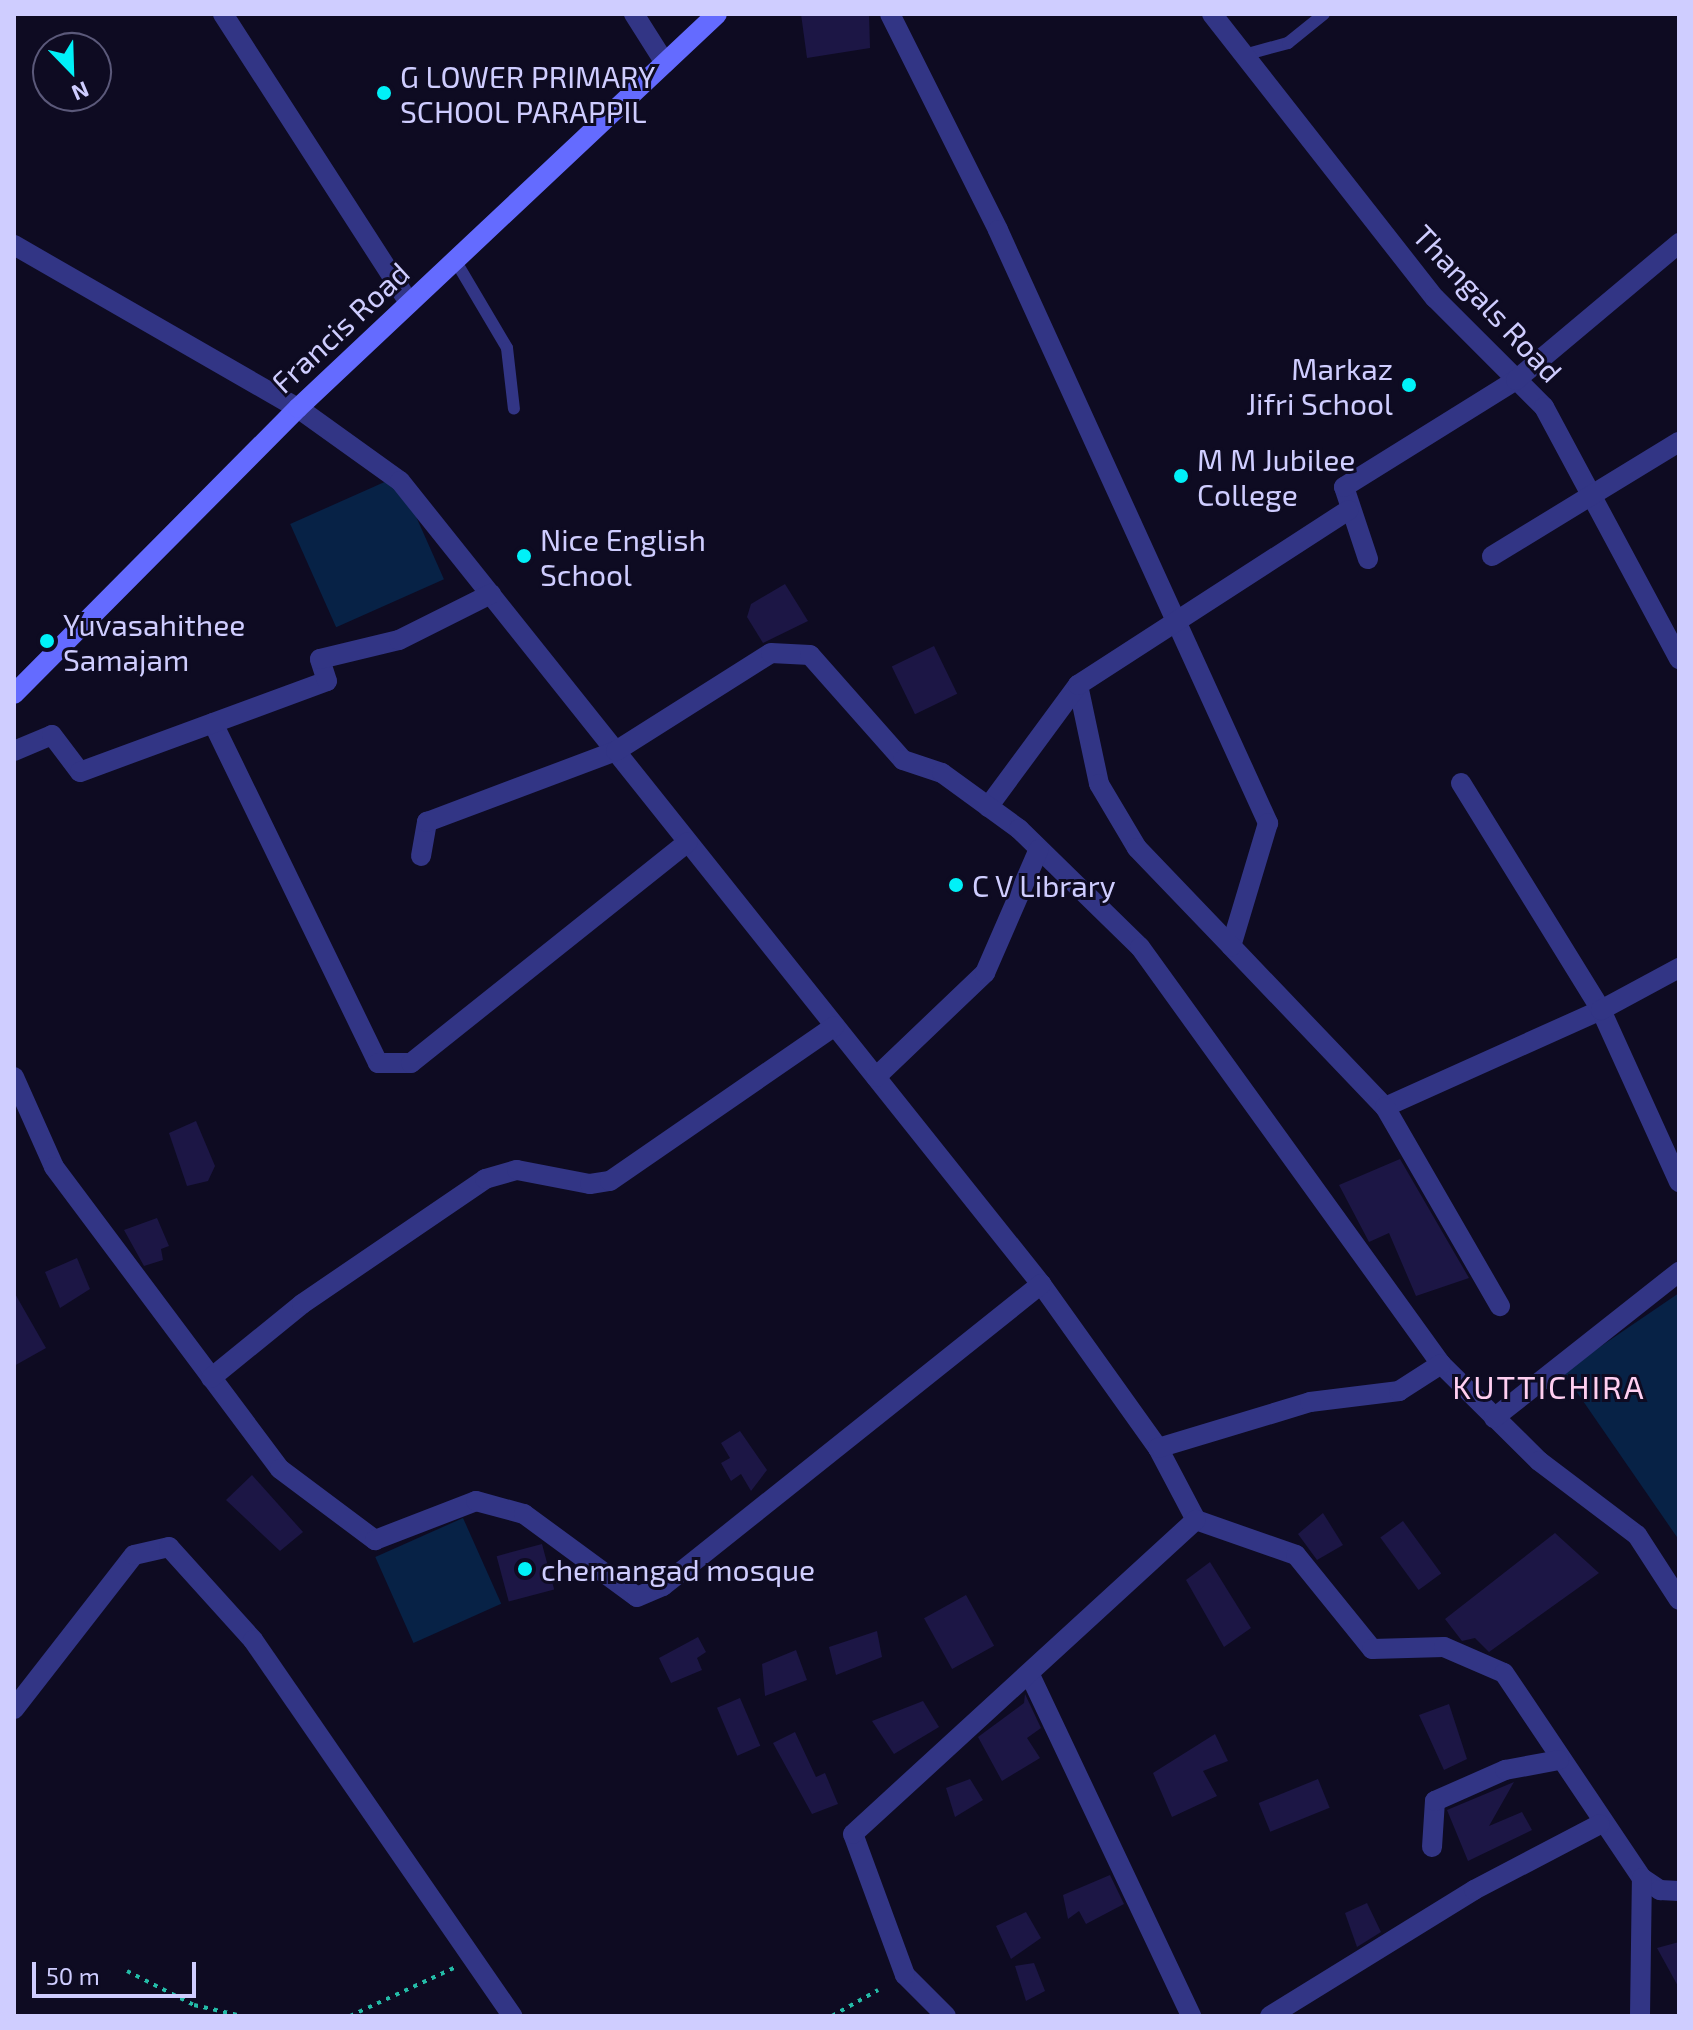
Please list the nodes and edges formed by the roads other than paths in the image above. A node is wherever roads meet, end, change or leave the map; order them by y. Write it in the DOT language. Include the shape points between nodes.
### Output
graph roads {
  1 [pos="223,14"];
  2 [pos="634,14"];
  3 [pos="717,14"];
  4 [pos="890,14"];
  5 [pos="1212,14"];
  6 [pos="1324,14"];
  7 [pos="1244,55"];
  8 [pos="665,63"];
  9 [pos="1679,243"];
  10 [pos="14,245"];
  11 [pos="455,260"];
  12 [pos="409,303"];
  13 [pos="1516,380"];
  14 [pos="298,408"];
  15 [pos="514,409"];
  16 [pos="1679,442"];
  17 [pos="1591,491"];
  18 [pos="1348,510"];
  19 [pos="1492,556"];
  20 [pos="1368,559"];
  21 [pos="491,594"];
  22 [pos="1177,627"];
  23 [pos="1679,659"];
  24 [pos="1078,685"];
  25 [pos="14,694"];
  26 [pos="213,723"];
  27 [pos="14,751"];
  28 [pos="616,751"];
  29 [pos="1461,783"];
  30 [pos="988,807"];
  31 [pos="688,842"];
  32 [pos="1039,849"];
  33 [pos="421,856"];
  34 [pos="1231,946"];
  35 [pos="1679,968"];
  36 [pos="1601,1010"];
  37 [pos="835,1026"];
  38 [pos="14,1077"];
  39 [pos="876,1077"];
  40 [pos="1385,1107"];
  41 [pos="1679,1182"];
  42 [pos="1679,1272"];
  43 [pos="1041,1284"];
  44 [pos="1500,1306"];
  45 [pos="1441,1364"];
  46 [pos="211,1378"];
  47 [pos="1494,1418"];
  48 [pos="1158,1448"];
  49 [pos="1196,1520"];
  50 [pos="1679,1600"];
  51 [pos="1030,1675"];
  52 [pos="14,1709"];
  53 [pos="1559,1760"];
  54 [pos="1600,1824"];
  55 [pos="1432,1847"];
  56 [pos="1642,1878"];
  57 [pos="1679,1891"];
  58 [pos="512,2016"];
  59 [pos="946,2016"];
  60 [pos="1191,2016"];
  61 [pos="1270,2016"];
  62 [pos="1640,2016"];
  1 -- 12 [label="street"];
  2 -- 8 [label="street"];
  3 -- 8 [label="main road, Francis Road"];
  4 -- 22 [label="street" via="998,230"];
  5 -- 7 [label="street, Thangals Road"];
  6 -- 7 [label="lane" via="1288,43"];
  7 -- 13 [label="street, Thangals Road" via="1435,298"];
  8 -- 11 [label="main road, Francis Road"];
  9 -- 13 [label="street"];
  10 -- 14 [label="street"];
  11 -- 12 [label="main road, Francis Road"];
  11 -- 15 [label="lane" via="507,348"];
  12 -- 14 [label="main road, Francis Road"];
  13 -- 17 [label="street, Thangals Road" via="1544,407"];
  13 -- 18 [label="street" via="1344,487"];
  14 -- 21 [label="street" via="400,481"];
  14 -- 25 [label="main road, Francis Road"];
  16 -- 17 [label="street"];
  17 -- 19 [label="street"];
  17 -- 23 [label="street, Thangals Road"];
  18 -- 20 [label="street"];
  18 -- 22 [label="street"];
  21 -- 26 [label="street" via="399,640 320,659 327,681"];
  21 -- 28 [label="street"];
  22 -- 24 [label="street"];
  22 -- 34 [label="street" via="1268,823"];
  24 -- 30 [label="street"];
  24 -- 34 [label="street" via="1099,784 1137,848"];
  26 -- 27 [label="street" via="80,772 52,735"];
  26 -- 31 [label="street" via="378,1063 411,1063"];
  28 -- 30 [label="street" via="771,653 810,655 903,760 942,773"];
  28 -- 31 [label="street"];
  28 -- 33 [label="street" via="427,822"];
  29 -- 36 [label="street"];
  30 -- 32 [label="street"];
  31 -- 37 [label="street"];
  32 -- 39 [label="street" via="985,973"];
  32 -- 45 [label="street" via="1140,947"];
  34 -- 40 [label="street"];
  35 -- 36 [label="street"];
  36 -- 40 [label="street"];
  36 -- 41 [label="street"];
  37 -- 39 [label="street"];
  37 -- 46 [label="street" via="610,1181 590,1184 517,1170 485,1179 302,1304"];
  38 -- 46 [label="street" via="54,1167"];
  39 -- 43 [label="street"];
  40 -- 44 [label="street"];
  42 -- 47 [label="street"];
  43 -- 46 [label="street" via="663,1586 637,1597 524,1514 476,1501 375,1540 280,1469"];
  43 -- 48 [label="street"];
  45 -- 47 [label="street"];
  45 -- 48 [label="street" via="1399,1391 1310,1402"];
  47 -- 50 [label="street" via="1637,1535"];
  48 -- 49 [label="street"];
  49 -- 51 [label="street"];
  49 -- 53 [label="street" via="1296,1555 1372,1649 1444,1647 1504,1673"];
  51 -- 59 [label="street" via="853,1834 905,1975"];
  51 -- 60 [label="street"];
  52 -- 58 [label="street" via="134,1555 169,1547 253,1640"];
  53 -- 54 [label="street"];
  53 -- 55 [label="street" via="1505,1770 1435,1801"];
  54 -- 56 [label="street"];
  54 -- 61 [label="street" via="1474,1890"];
  56 -- 57 [label="street" via="1660,1890"];
  56 -- 62 [label="street"];
}
